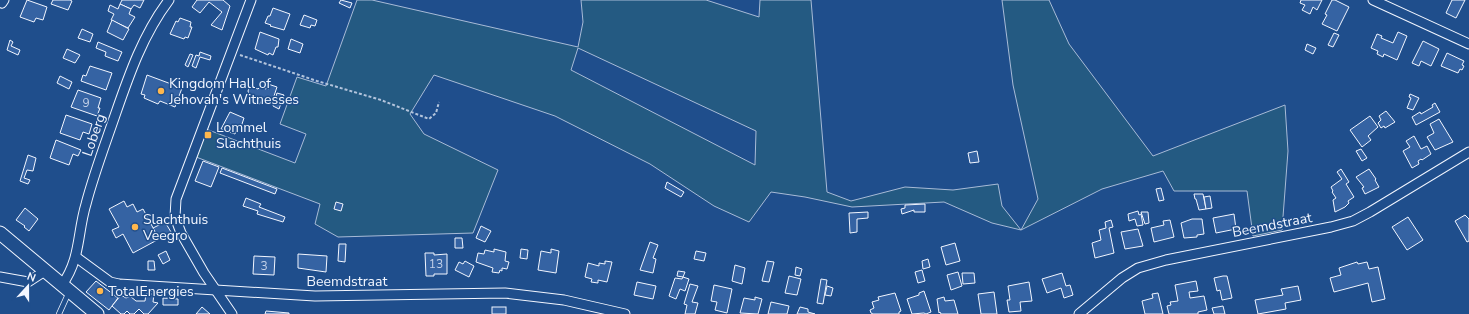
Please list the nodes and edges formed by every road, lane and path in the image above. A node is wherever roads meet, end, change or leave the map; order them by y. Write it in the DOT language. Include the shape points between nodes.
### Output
graph roads {
  1 [pos="4,0"];
  2 [pos="169,0"];
  3 [pos="251,0"];
  4 [pos="1373,0"];
  5 [pos="0,2"];
  6 [pos="1469,44"];
  7 [pos="232,52"];
  8 [pos="439,102"];
  9 [pos="1469,152"];
  10 [pos="0,234"];
  11 [pos="76,257"];
  12 [pos="45,271"];
  13 [pos="0,277"];
  14 [pos="66,288"];
  15 [pos="216,290"];
  16 [pos="59,314"];
  17 [pos="97,314"];
  18 [pos="232,314"];
  19 [pos="625,314"];
  20 [pos="1079,314"];
  1 -- 5 [label="street"];
  2 -- 11 [label="street, Loberg" via="152,24 126,86 89,191 82,215"];
  3 -- 7 [label="street"];
  4 -- 6 [label="street"];
  7 -- 8 [label="path" via="381,100 429,119 436,113"];
  7 -- 15 [label="street" via="176,199 175,209 181,233"];
  9 -- 20 [label="street, Beemdstraat" via="1353,221 1331,228 1166,260 1138,268"];
  10 -- 12 [label="main road"];
  11 -- 14 [label="street, Loberg"];
  11 -- 15 [label="street, Beemdstraat" via="110,282"];
  12 -- 13 [label="street" via="28,282"];
  12 -- 14 [label="main road"];
  14 -- 16 [label="lane"];
  14 -- 17 [label="main road"];
  15 -- 18 [label="street"];
  15 -- 19 [label="street, Beemdstraat" via="315,296 505,293 564,300"];
}
